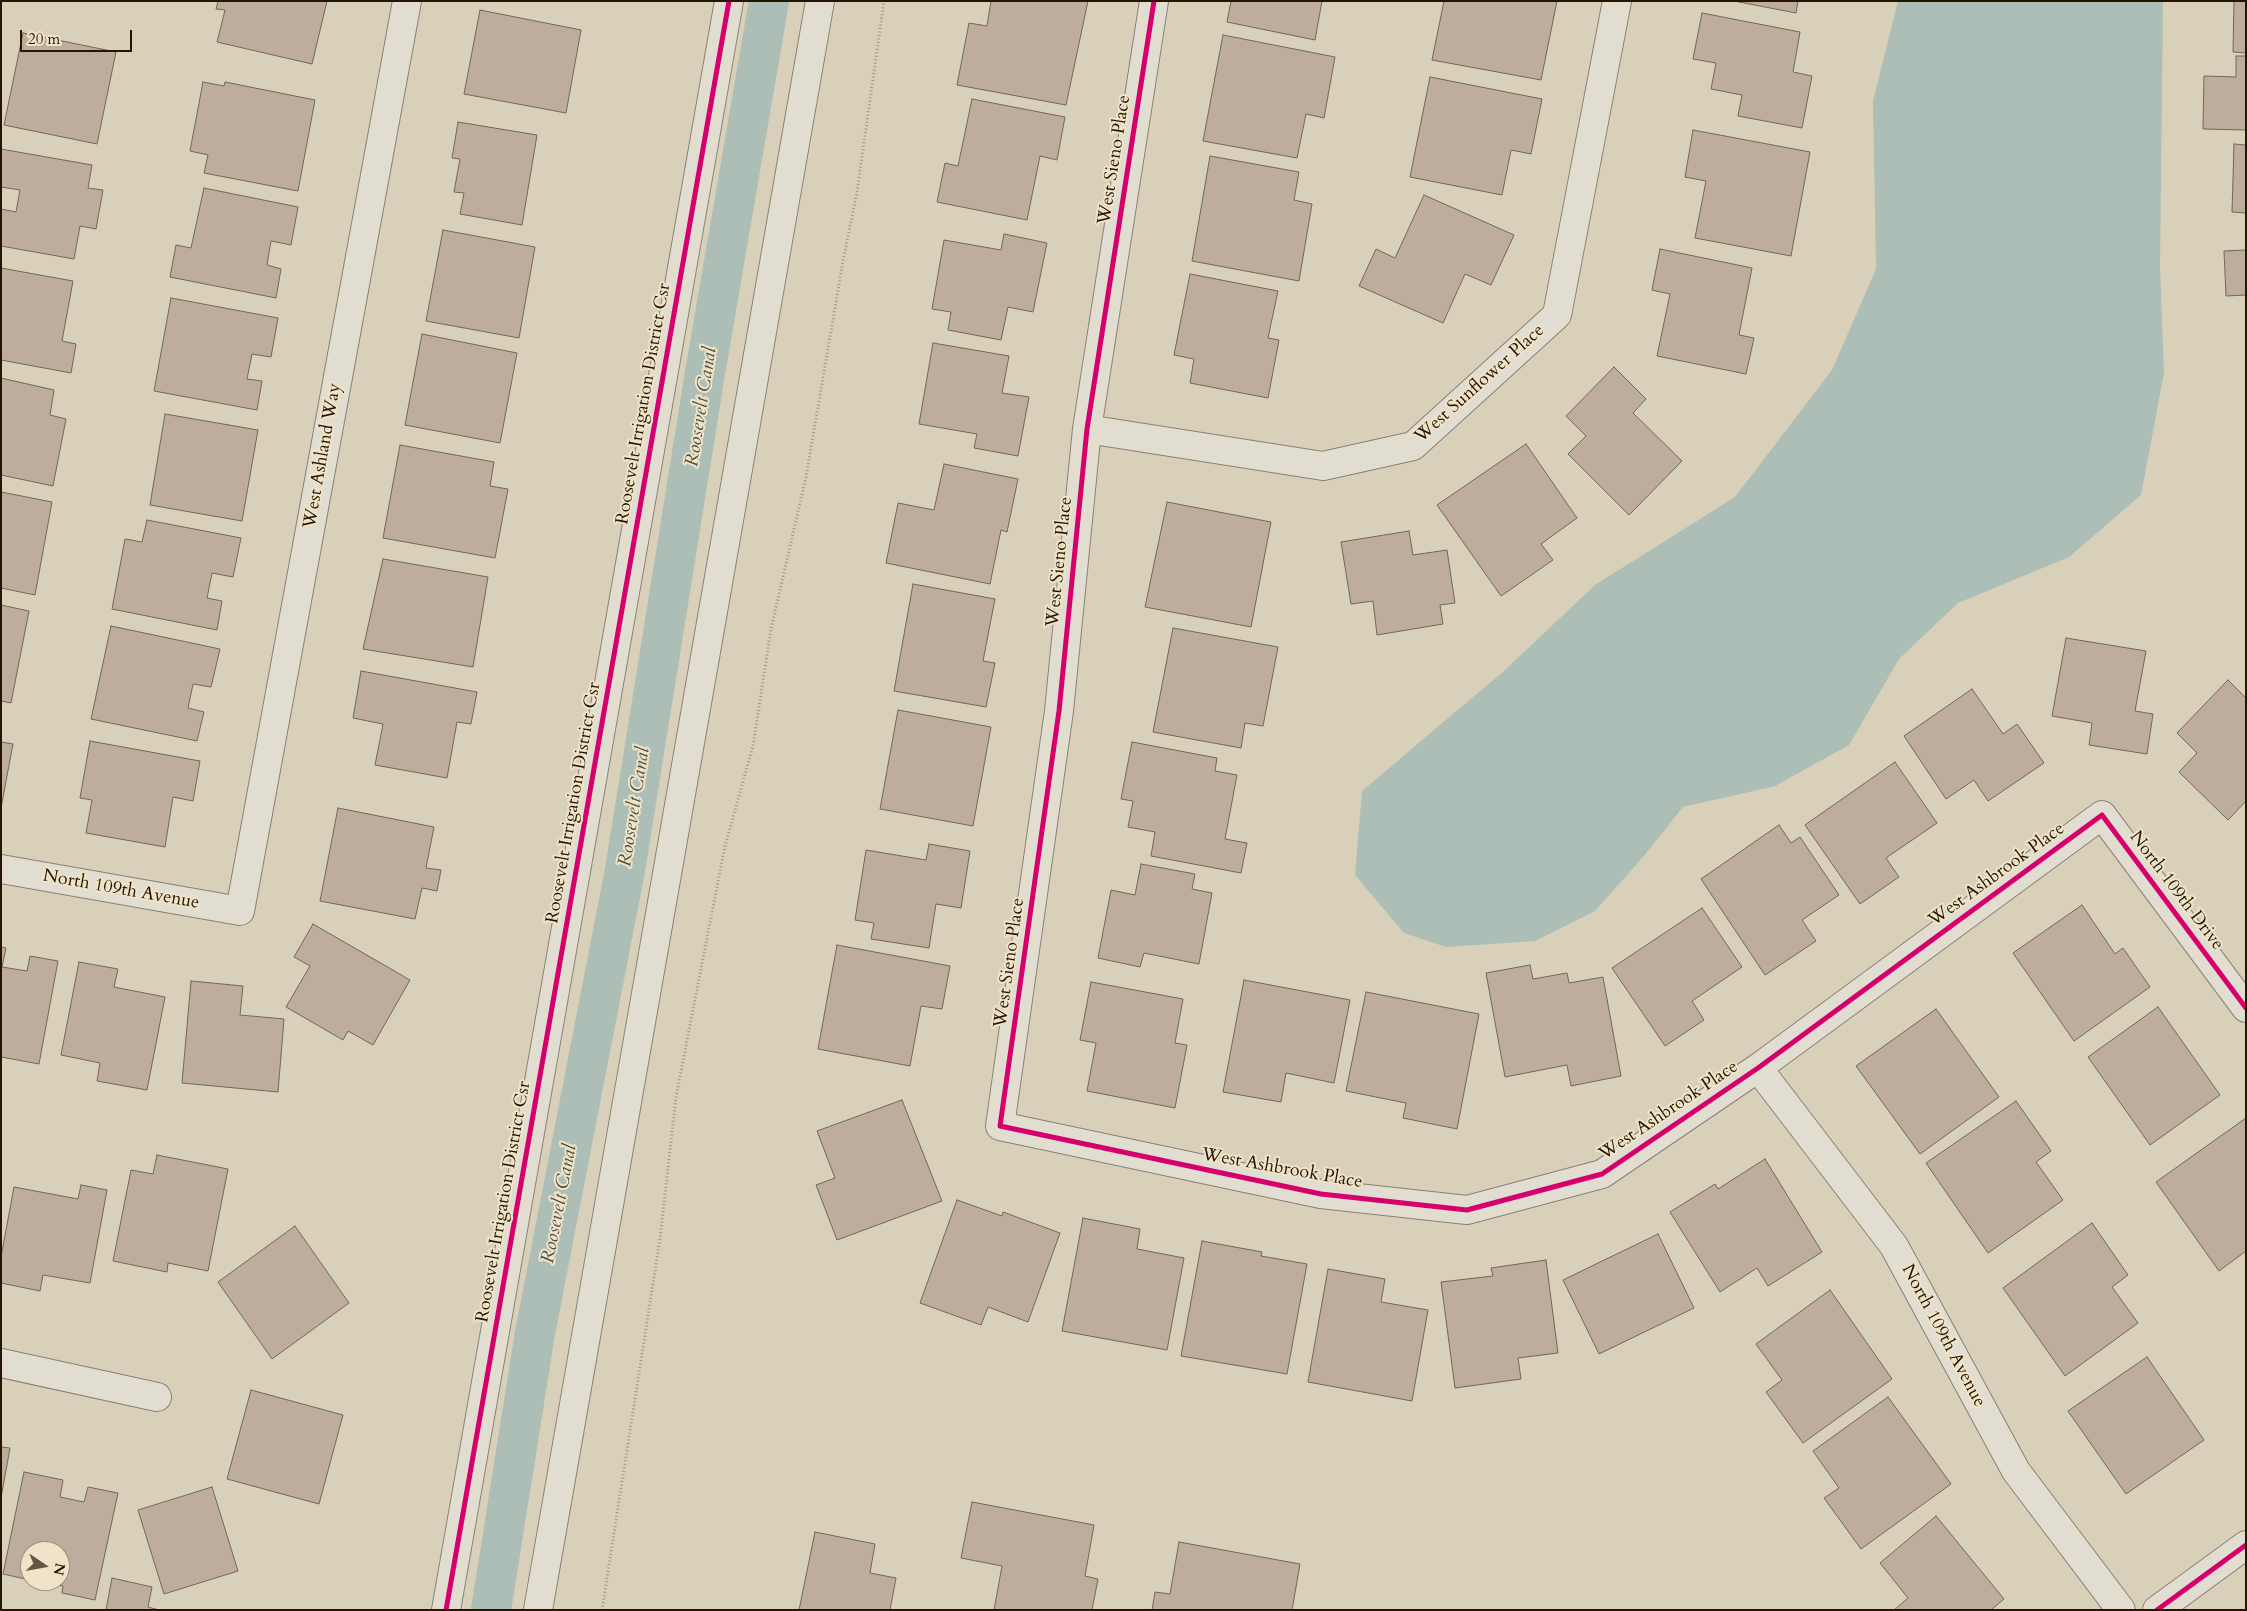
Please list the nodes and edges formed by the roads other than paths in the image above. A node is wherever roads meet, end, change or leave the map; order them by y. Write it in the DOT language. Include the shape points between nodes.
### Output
graph roads {
  1 [pos="407,1"];
  2 [pos="729,1"];
  3 [pos="820,1"];
  4 [pos="1154,1"];
  5 [pos="1617,1"];
  6 [pos="1087,429"];
  7 [pos="2102,815"];
  8 [pos="1,869"];
  9 [pos="240,911"];
  10 [pos="2246,1008"];
  11 [pos="1758,1068"];
  12 [pos="1000,1126"];
  13 [pos="1,1363"];
  14 [pos="157,1398"];
  15 [pos="2246,1545"];
  16 [pos="446,1610"];
  17 [pos="538,1610"];
  18 [pos="2120,1610"];
  19 [pos="2157,1610"];
  1 -- 9 [label="street, West Ashland Way"];
  2 -- 16 [label="street, Roosevelt Irrigation District Csr"];
  3 -- 17 [label="street"];
  4 -- 6 [label="street, West Sieno Place"];
  5 -- 6 [label="street, West Sunflower Place" via="1557,314 1413,446 1323,466"];
  6 -- 12 [label="street, West Sieno Place" via="1059,711"];
  7 -- 10 [label="street, North 109th Drive"];
  7 -- 11 [label="street, West Ashbrook Place"];
  8 -- 9 [label="street, North 109th Avenue"];
  11 -- 12 [label="street, West Ashbrook Place" via="1602,1174 1467,1210 1321,1194"];
  11 -- 18 [label="street, North 109th Avenue" via="1894,1246 2016,1472"];
  13 -- 14 [label="street"];
  15 -- 19 [label="street"];
}
